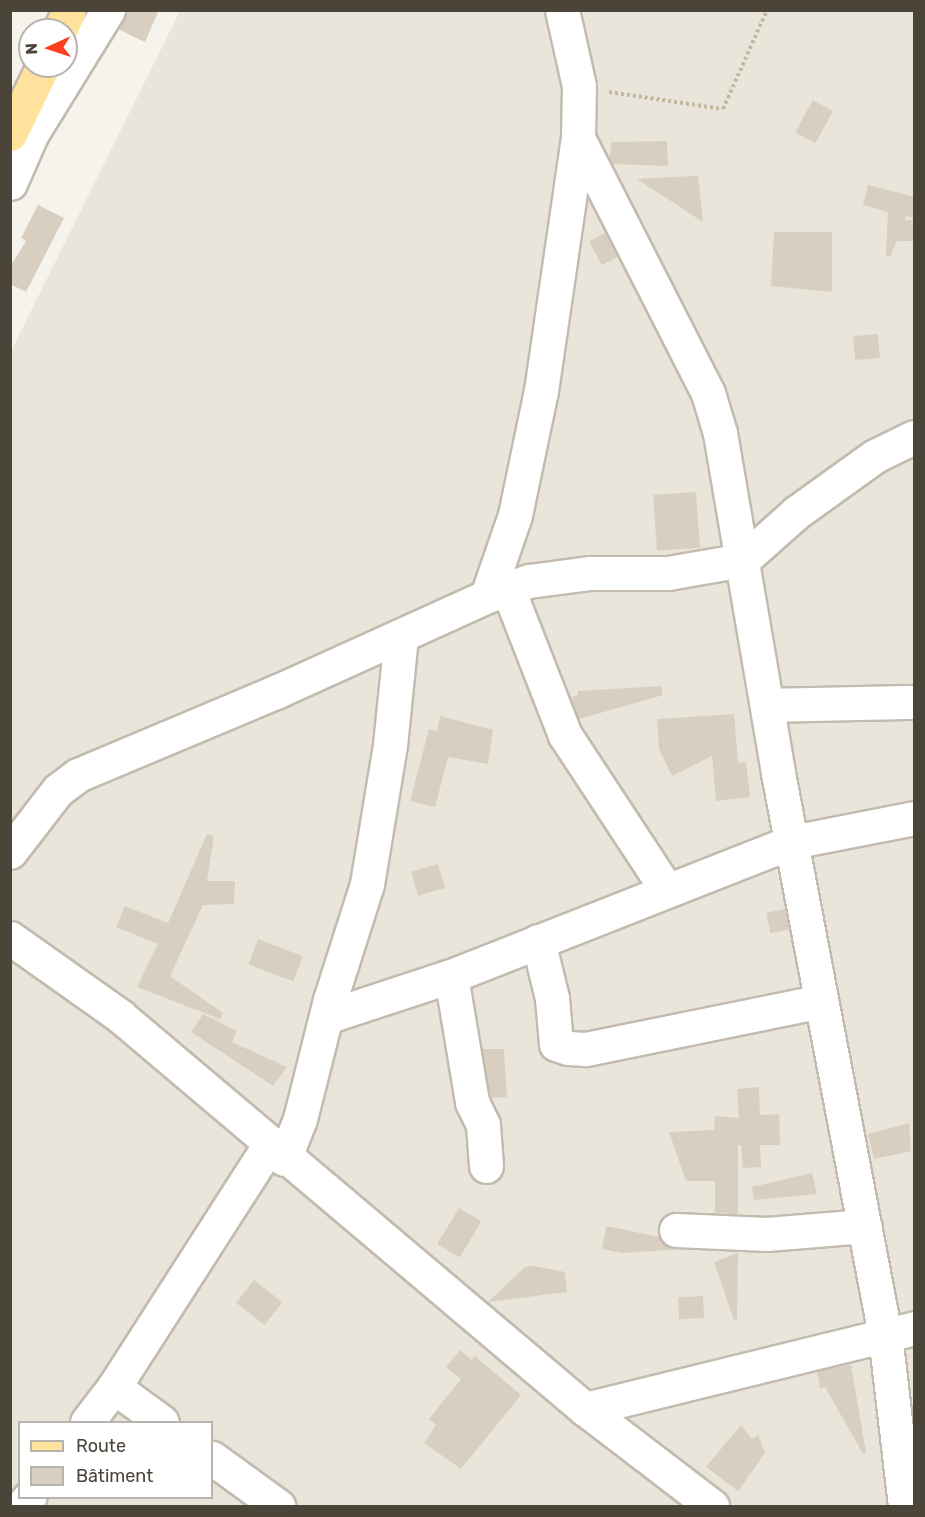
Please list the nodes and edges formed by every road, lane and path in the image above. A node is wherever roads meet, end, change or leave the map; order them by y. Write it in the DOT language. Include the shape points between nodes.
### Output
graph roads {
  1 [pos="108,10"];
  2 [pos="562,10"];
  3 [pos="767,10"];
  4 [pos="37,78"];
  5 [pos="579,86"];
  6 [pos="10,134"];
  7 [pos="578,138"];
  8 [pos="10,183"];
  9 [pos="915,437"];
  10 [pos="743,560"];
  11 [pos="497,593"];
  12 [pos="401,637"];
  13 [pos="915,702"];
  14 [pos="768,705"];
  15 [pos="915,818"];
  16 [pos="792,842"];
  17 [pos="10,852"];
  18 [pos="667,890"];
  19 [pos="10,938"];
  20 [pos="538,941"];
  21 [pos="451,976"];
  22 [pos="822,1001"];
  23 [pos="326,1017"];
  24 [pos="277,1152"];
  25 [pos="486,1166"];
  26 [pos="865,1226"];
  27 [pos="676,1230"];
  28 [pos="900,1331"];
  29 [pos="114,1387"];
  30 [pos="585,1408"];
  31 [pos="88,1421"];
  32 [pos="161,1421"];
  33 [pos="213,1459"];
  34 [pos="278,1506"];
  35 [pos="712,1506"];
  36 [pos="905,1506"];
  1 -- 8 [label="street" via="32,134"];
  2 -- 5 [label="street"];
  3 -- 5 [label="path" via="723,109"];
  4 -- 6 [label="main road"];
  5 -- 7 [label="street"];
  7 -- 10 [label="street" via="708,393 720,433"];
  7 -- 11 [label="street" via="539,402"];
  9 -- 10 [label="street" via="875,456 814,499"];
  10 -- 11 [label="street" via="668,573 590,573 529,581"];
  10 -- 14 [label="street"];
  11 -- 12 [label="street"];
  11 -- 18 [label="street" via="565,735"];
  12 -- 17 [label="street" via="78,775 58,790"];
  12 -- 23 [label="street" via="390,745 367,884"];
  13 -- 14 [label="street"];
  14 -- 16 [label="street"];
  15 -- 16 [label="street"];
  16 -- 18 [label="street"];
  16 -- 22 [label="street"];
  18 -- 20 [label="street"];
  19 -- 24 [label="street" via="120,1016"];
  20 -- 21 [label="street"];
  20 -- 22 [label="street" via="552,998 556,1044 568,1048 586,1049"];
  21 -- 23 [label="street"];
  21 -- 25 [label="street" via="472,1102 483,1125"];
  22 -- 26 [label="street"];
  23 -- 24 [label="street" via="300,1119"];
  24 -- 29 [label="street"];
  24 -- 30 [label="street"];
  26 -- 27 [label="street" via="767,1234"];
  26 -- 28 [label="street"];
  28 -- 30 [label="street"];
  28 -- 36 [label="street"];
  29 -- 31 [label="street"];
  29 -- 32 [label="street"];
  30 -- 35 [label="street"];
  33 -- 34 [label="street"];
}
